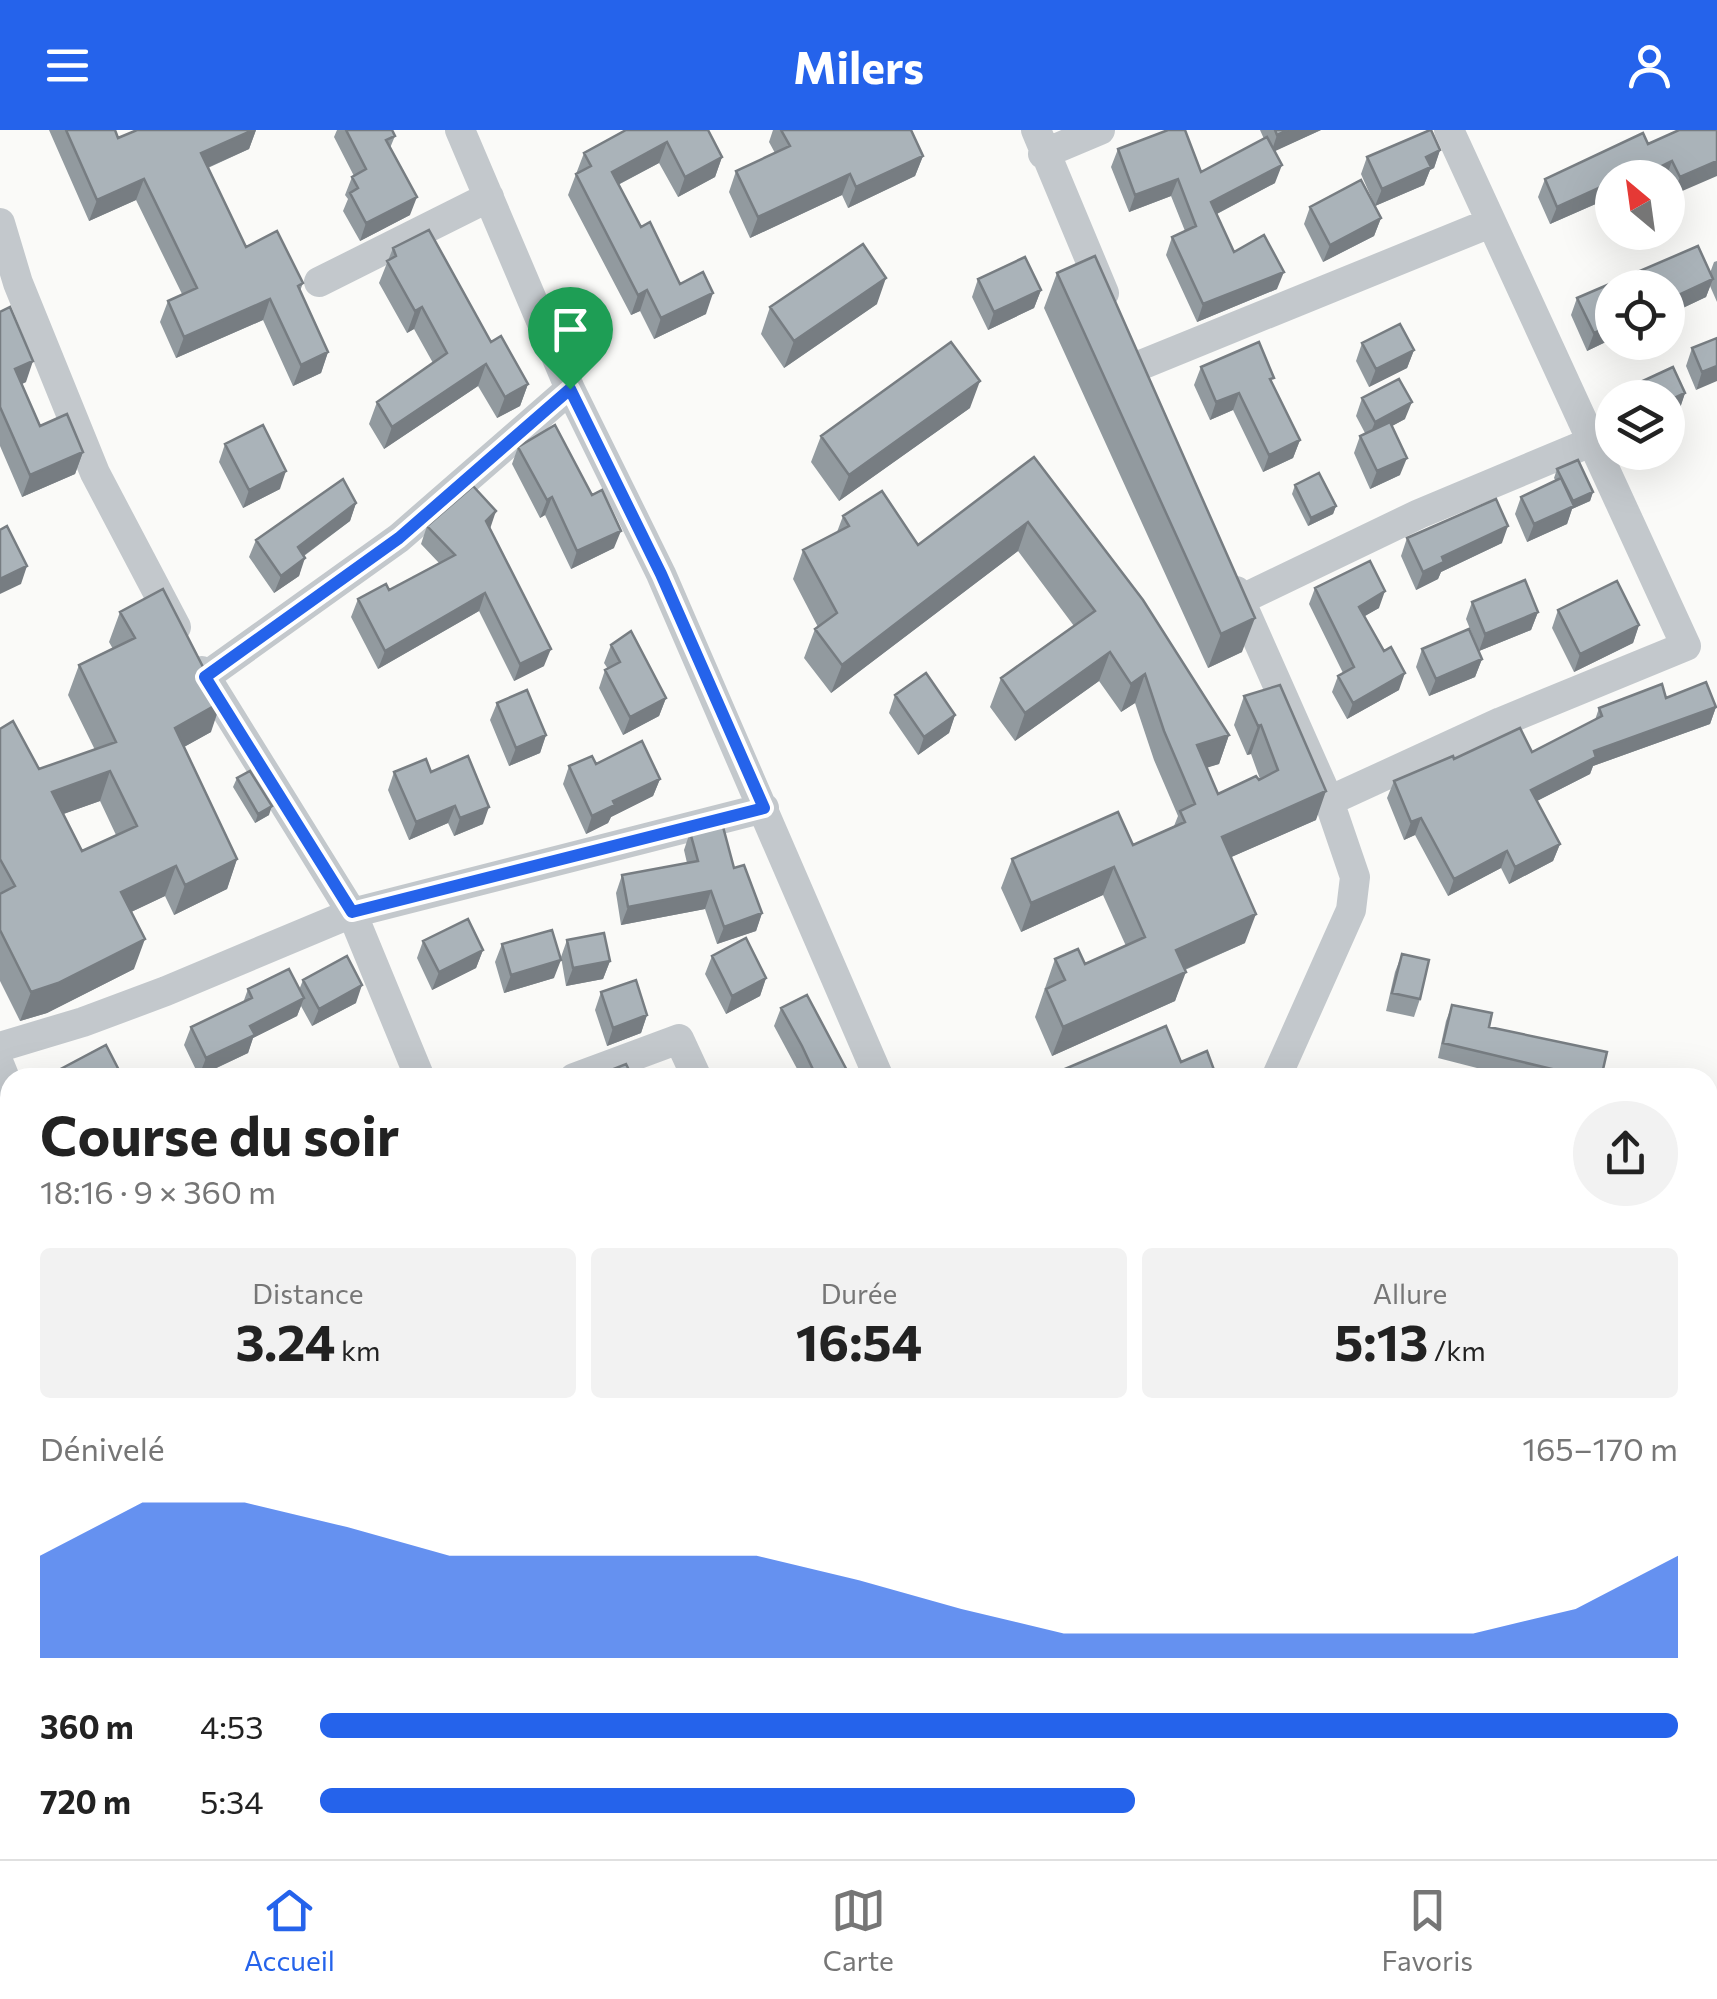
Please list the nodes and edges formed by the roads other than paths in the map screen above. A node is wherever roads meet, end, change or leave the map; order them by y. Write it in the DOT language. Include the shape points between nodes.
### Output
graph roads {
  1 [pos="460,130"];
  2 [pos="1100,130"];
  3 [pos="1450,130"];
  4 [pos="1039,142"];
  5 [pos="488,197"];
  6 [pos="0,222"];
  7 [pos="1490,223"];
  8 [pos="319,282"];
  9 [pos="9,287"];
  10 [pos="570,389"];
  11 [pos="1591,442"];
  12 [pos="1224,564"];
  13 [pos="1240,600"];
  14 [pos="205,677"];
  15 [pos="1329,801"];
  16 [pos="764,808"];
  17 [pos="352,912"];
  18 [pos="0,1047"];
  19 [pos="416,1068"];
  20 [pos="600,1068"];
  21 [pos="692,1068"];
  22 [pos="875,1068"];
  23 [pos="1280,1068"];
  1 -- 5 [label="street"];
  2 -- 4 [label="street"];
  3 -- 7 [label="street"];
  4 -- 7 [label="street" via="1140,376"];
  5 -- 8 [label="street"];
  5 -- 10 [label="street"];
  6 -- 9 [label="street"];
  7 -- 11 [label="street"];
  9 -- 14 [label="street" via="95,473"];
  10 -- 14 [label="street" via="399,538"];
  10 -- 16 [label="street"];
  11 -- 13 [label="street"];
  11 -- 15 [label="street" via="1686,646"];
  12 -- 13 [label="street"];
  13 -- 15 [label="street"];
  14 -- 17 [label="street"];
  15 -- 23 [label="street" via="1355,877 1351,910"];
  16 -- 17 [label="street"];
  16 -- 22 [label="street"];
  17 -- 18 [label="street" via="166,991"];
  17 -- 19 [label="street"];
  20 -- 21 [label="street" via="679,1038"];
}
